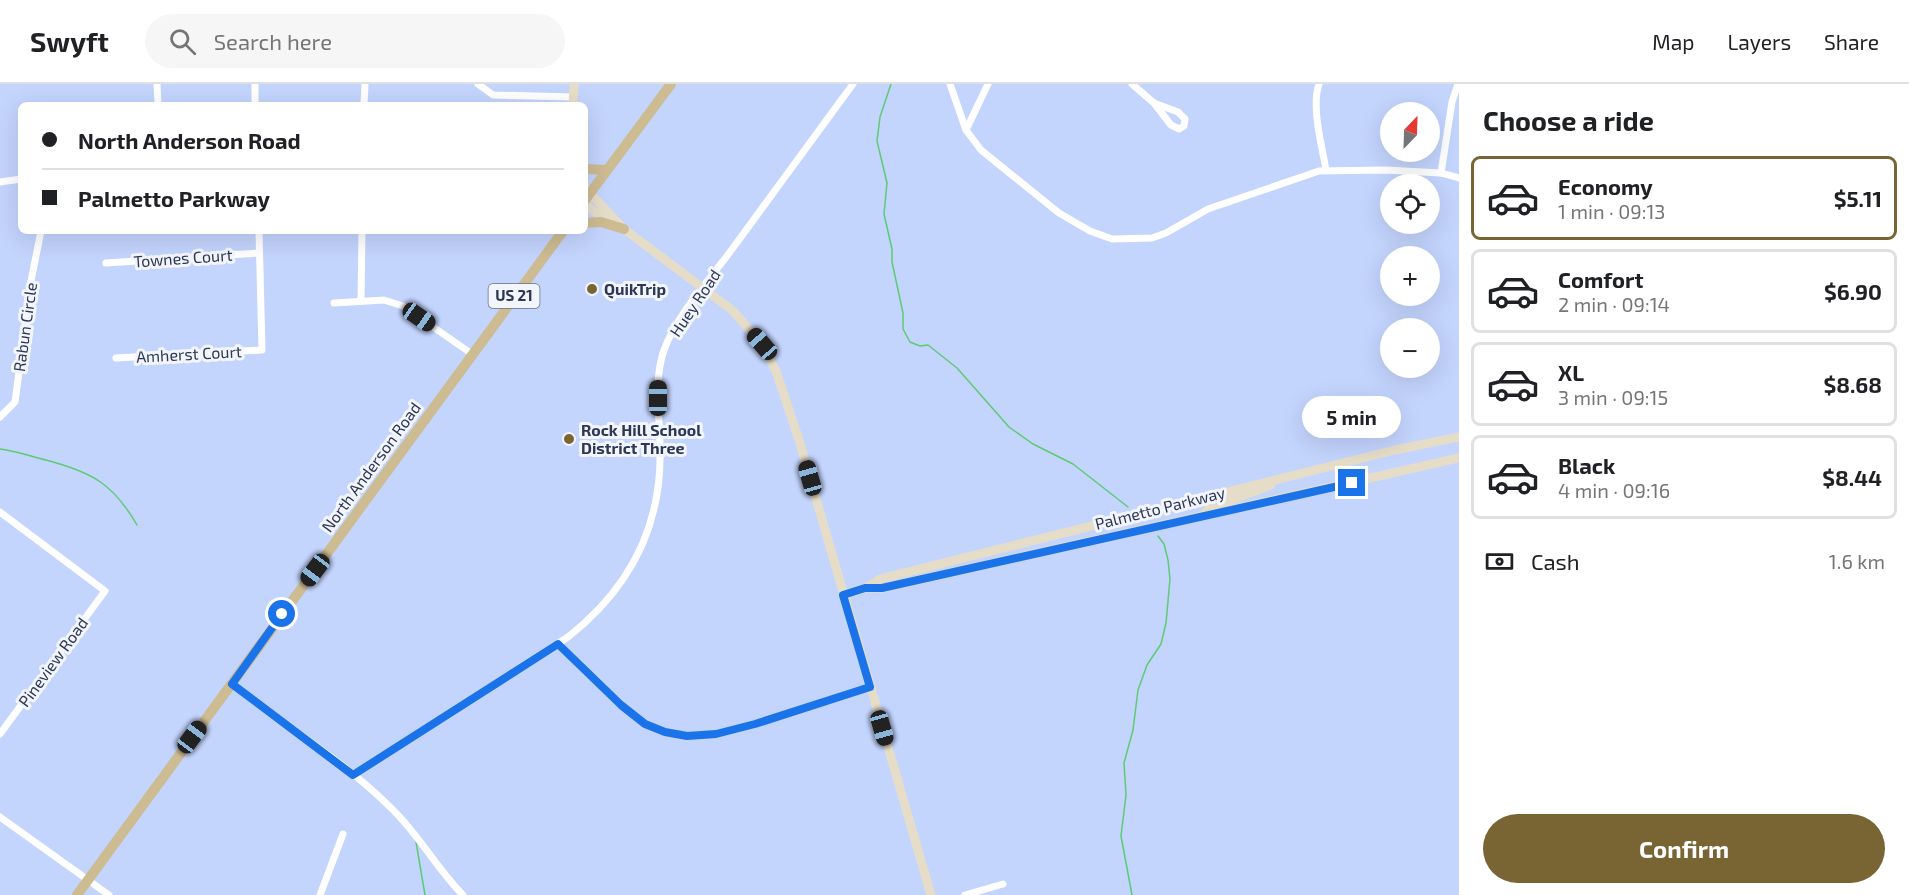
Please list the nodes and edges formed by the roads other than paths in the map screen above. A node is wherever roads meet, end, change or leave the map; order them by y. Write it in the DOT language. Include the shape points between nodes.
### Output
graph roads {
  1 [pos="157,84"];
  2 [pos="255,84"];
  3 [pos="365,84"];
  4 [pos="478,84"];
  5 [pos="574,84"];
  6 [pos="671,84"];
  7 [pos="853,84"];
  8 [pos="950,84"];
  9 [pos="987,84"];
  10 [pos="1132,84"];
  11 [pos="1319,84"];
  12 [pos="1458,84"];
  13 [pos="573,101"];
  14 [pos="158,102"];
  15 [pos="255,102"];
  16 [pos="364,102"];
  17 [pos="1154,103"];
  18 [pos="966,130"];
  19 [pos="588,169"];
  20 [pos="607,170"];
  21 [pos="1326,171"];
  22 [pos="1441,173"];
  23 [pos="1459,178"];
  24 [pos="18,179"];
  25 [pos="0,182"];
  26 [pos="588,192"];
  27 [pos="588,196"];
  28 [pos="588,207"];
  29 [pos="588,223"];
  30 [pos="624,228"];
  31 [pos="40,234"];
  32 [pos="259,234"];
  33 [pos="362,234"];
  34 [pos="562,234"];
  35 [pos="259,253"];
  36 [pos="106,263"];
  37 [pos="704,287"];
  38 [pos="361,301"];
  39 [pos="334,303"];
  40 [pos="472,354"];
  41 [pos="116,358"];
  42 [pos="0,417"];
  43 [pos="1459,437"];
  44 [pos="1459,458"];
  45 [pos="1288,476"];
  46 [pos="1196,500"];
  47 [pos="0,512"];
  48 [pos="1200,517"];
  49 [pos="865,588"];
  50 [pos="843,595"];
  51 [pos="558,644"];
  52 [pos="232,684"];
  53 [pos="870,687"];
  54 [pos="0,734"];
  55 [pos="353,775"];
  56 [pos="0,817"];
  57 [pos="343,834"];
  58 [pos="87,879"];
  59 [pos="1003,884"];
  60 [pos="77,895"];
  61 [pos="109,895"];
  62 [pos="320,895"];
  63 [pos="462,895"];
  64 [pos="931,895"];
  65 [pos="965,895"];
  1 -- 14 [label="street"];
  2 -- 15 [label="street"];
  3 -- 16 [label="street"];
  4 -- 13 [label="street" via="493,95"];
  5 -- 13 [label="street"];
  6 -- 20 [label="main road"];
  7 -- 37 [label="street, Huey Road"];
  8 -- 18 [label="street"];
  9 -- 18 [label="street"];
  10 -- 17 [label="street"];
  11 -- 21 [label="street" via="1318,123"];
  12 -- 22 [label="street"];
  18 -- 21 [label="street" via="989,157 1059,213 1112,239 1152,238 1208,209"];
  19 -- 20 [label="main road"];
  20 -- 26 [label="main road"];
  21 -- 22 [label="street"];
  22 -- 23 [label="street"];
  24 -- 25 [label="street"];
  27 -- 30 [label="street"];
  28 -- 30 [label="street"];
  29 -- 30 [label="main road"];
  30 -- 37 [label="street"];
  31 -- 42 [label="street, Rabun Circle" via="15,402"];
  32 -- 35 [label="street"];
  33 -- 38 [label="street"];
  34 -- 40 [label="main road, North Anderson Road / US 21"];
  35 -- 36 [label="street, Townes Court"];
  35 -- 41 [label="street, Amherst Court" via="262,350"];
  37 -- 50 [label="street" via="738,316 762,344 776,370"];
  37 -- 51 [label="street, Huey Road" via="664,350 658,381 658,495 648,534 618,588 590,620"];
  38 -- 39 [label="street"];
  38 -- 40 [label="street" via="384,300 403,306"];
  40 -- 52 [label="main road, North Anderson Road / US 21"];
  43 -- 45 [label="street, Palmetto Parkway"];
  44 -- 48 [label="street, Palmetto Parkway"];
  45 -- 46 [label="street, Palmetto Parkway"];
  45 -- 48 [label="street"];
  46 -- 48 [label="street"];
  46 -- 49 [label="street, Palmetto Parkway" via="880,579"];
  47 -- 54 [label="street, Pineview Road" via="105,591"];
  48 -- 49 [label="street, Palmetto Parkway" via="882,588"];
  49 -- 50 [label="street, Palmetto Parkway"];
  50 -- 53 [label="street"];
  51 -- 53 [label="street" via="645,724 687,736 716,734 755,724"];
  51 -- 55 [label="street, Huey Road"];
  52 -- 55 [label="street"];
  52 -- 58 [label="main road, North Anderson Road / US 21"];
  53 -- 64 [label="street"];
  55 -- 63 [label="street" via="391,807"];
  56 -- 58 [label="street"];
  57 -- 62 [label="street"];
  58 -- 60 [label="main road, North Anderson Road / US 21"];
  58 -- 61 [label="street"];
  59 -- 65 [label="street"];
}
